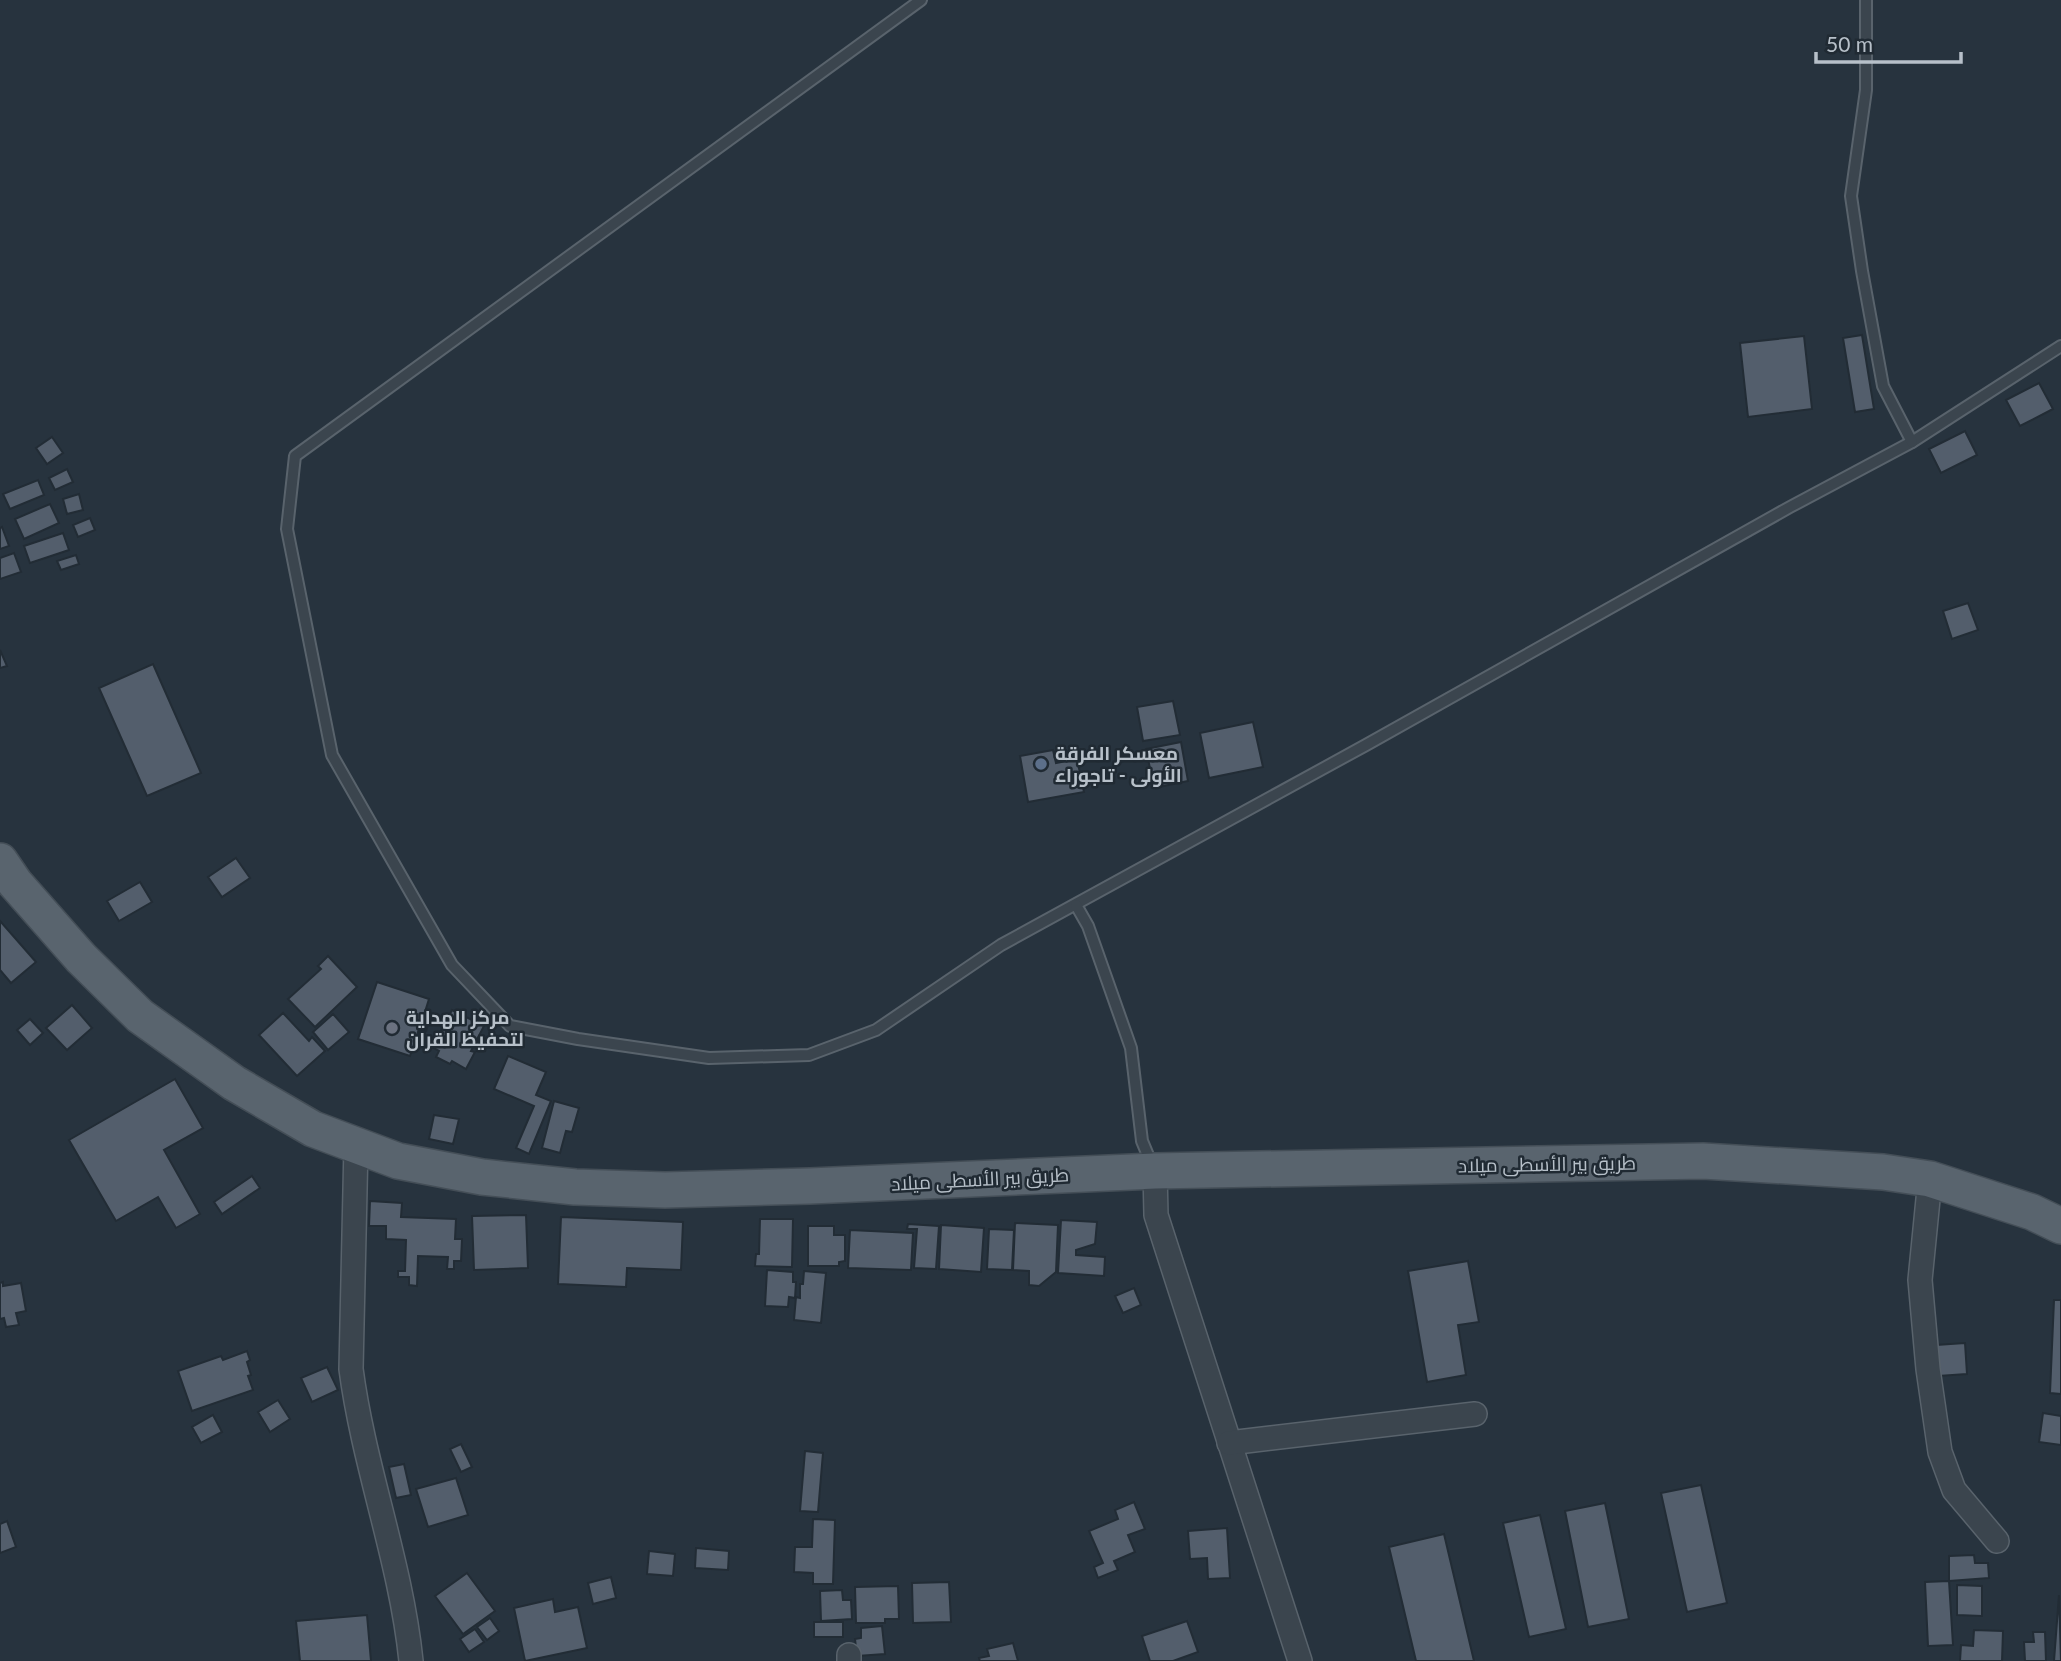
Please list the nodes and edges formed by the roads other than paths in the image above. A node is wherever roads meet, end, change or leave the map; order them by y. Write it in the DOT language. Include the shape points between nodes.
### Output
graph roads {
  1 [pos="921,0"];
  2 [pos="1866,0"];
  3 [pos="2061,346"];
  4 [pos="1912,442"];
  5 [pos="5,880"];
  6 [pos="1076,905"];
  7 [pos="356,1145"];
  8 [pos="1155,1171"];
  9 [pos="1930,1179"];
  10 [pos="2061,1226"];
  11 [pos="1475,1414"];
  12 [pos="1229,1443"];
  13 [pos="1997,1541"];
  14 [pos="411,1661"];
  15 [pos="1300,1661"];
  1 -- 6 [label="lane" via="295,456 287,529 332,755 452,965 510,1026 709,1058 809,1055 876,1030 1001,945"];
  2 -- 4 [label="lane" via="1866,90 1851,196 1883,386"];
  3 -- 4 [label="lane"];
  4 -- 6 [label="lane"];
  5 -- 7 [label="main road, طريق بير الأسطى ميلاد" via="140,1016 234,1083 313,1129"];
  6 -- 8 [label="lane" via="1088,926 1131,1048 1142,1141"];
  7 -- 8 [label="main road, طريق بير الأسطى ميلاد" via="398,1161 482,1177 626,1189"];
  7 -- 14 [label="street" via="351,1369 375,1494 405,1606"];
  8 -- 9 [label="main road, طريق بير الأسطى ميلاد" via="1703,1161"];
  8 -- 12 [label="street" via="1156,1215"];
  9 -- 10 [label="main road, طريق بير الأسطى ميلاد"];
  9 -- 13 [label="street" via="1920,1280 1940,1452 1954,1490"];
  11 -- 12 [label="street"];
  12 -- 15 [label="street"];
}
